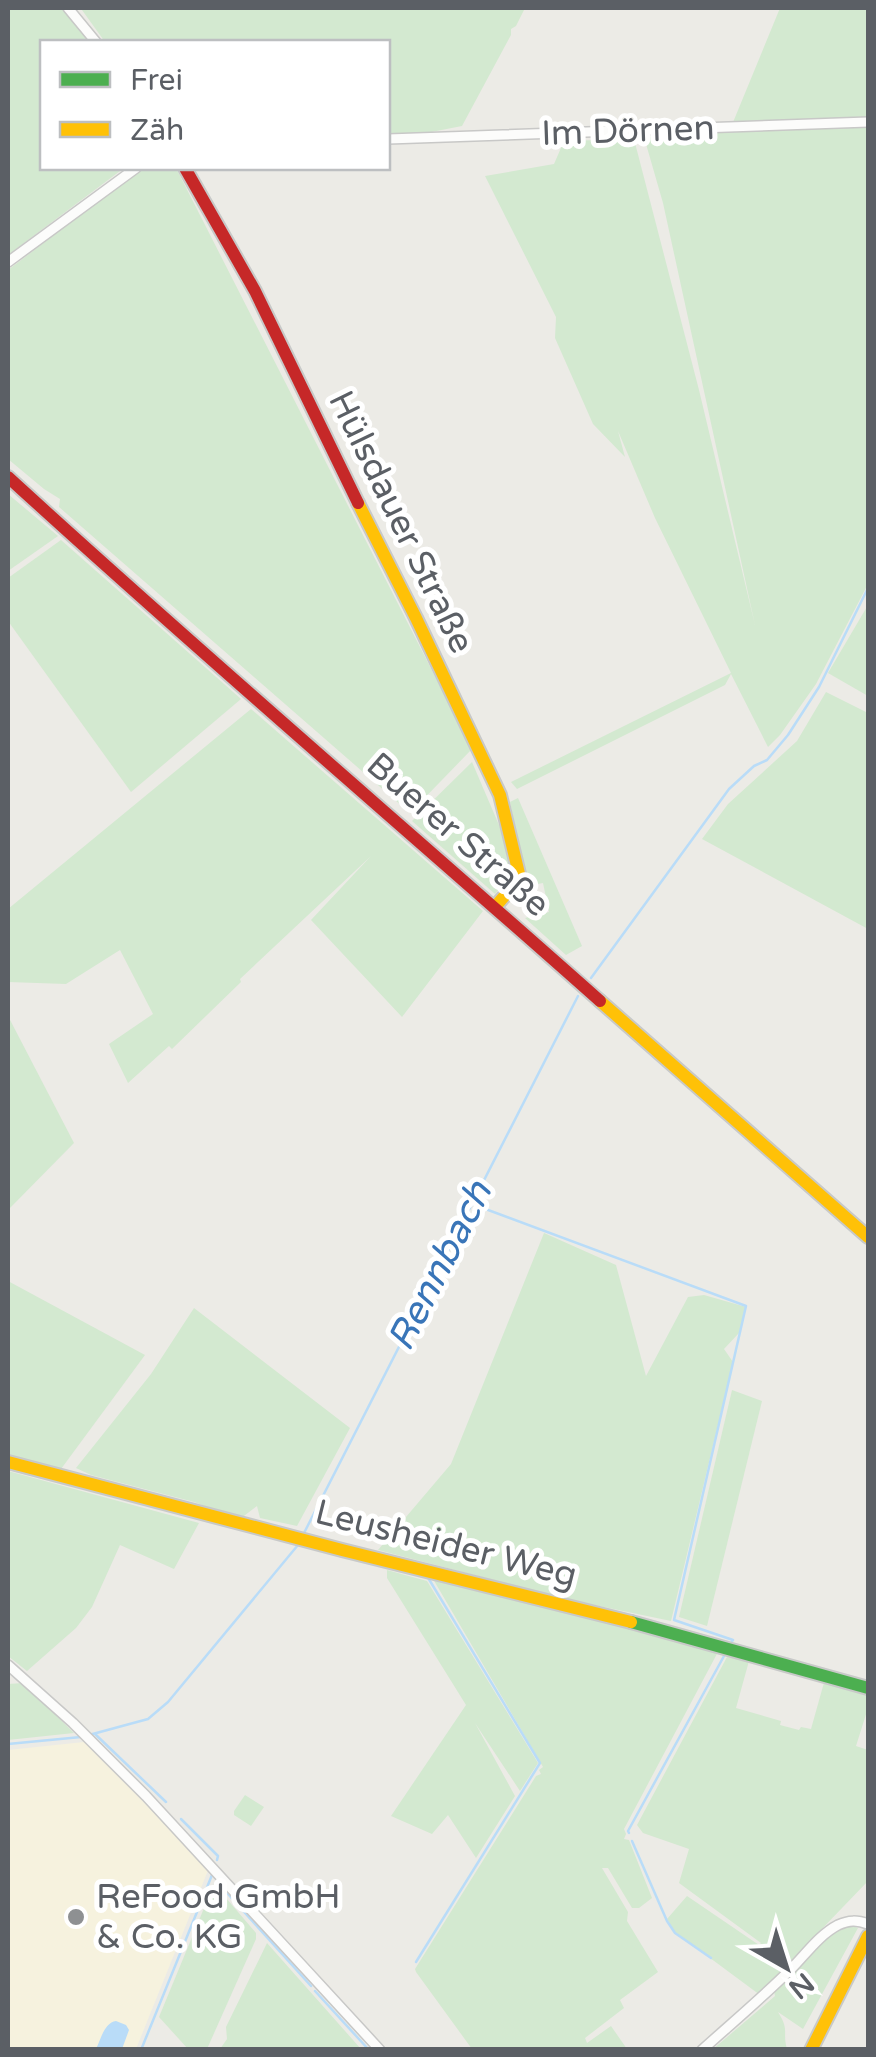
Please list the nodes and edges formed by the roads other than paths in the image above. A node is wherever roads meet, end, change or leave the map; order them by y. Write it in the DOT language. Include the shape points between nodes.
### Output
graph roads {
  1 [pos="68,8"];
  2 [pos="94,40"];
  3 [pos="868,122"];
  4 [pos="390,139"];
  5 [pos="133,170"];
  6 [pos="186,170"];
  7 [pos="8,262"];
  8 [pos="8,477"];
  9 [pos="495,907"];
  10 [pos="868,1237"];
  11 [pos="8,1462"];
  12 [pos="8,1665"];
  13 [pos="868,1688"];
  14 [pos="868,1924"];
  15 [pos="868,1936"];
  16 [pos="380,2050"];
  17 [pos="702,2050"];
  18 [pos="811,2050"];
  1 -- 2 [label="street"];
  3 -- 4 [label="street, Im Dörnen"];
  5 -- 7 [label="street"];
  6 -- 9 [label="street, Hülsdauer Straße" via="254,291 500,796 520,878"];
  8 -- 9 [label="street, Buerer Straße"];
  9 -- 10 [label="street, Buerer Straße"];
  11 -- 13 [label="street, Leusheider Weg"];
  12 -- 16 [label="street" via="160,1810"];
  14 -- 17 [label="street" via="852,1921 827,1932"];
  15 -- 18 [label="street"];
}
